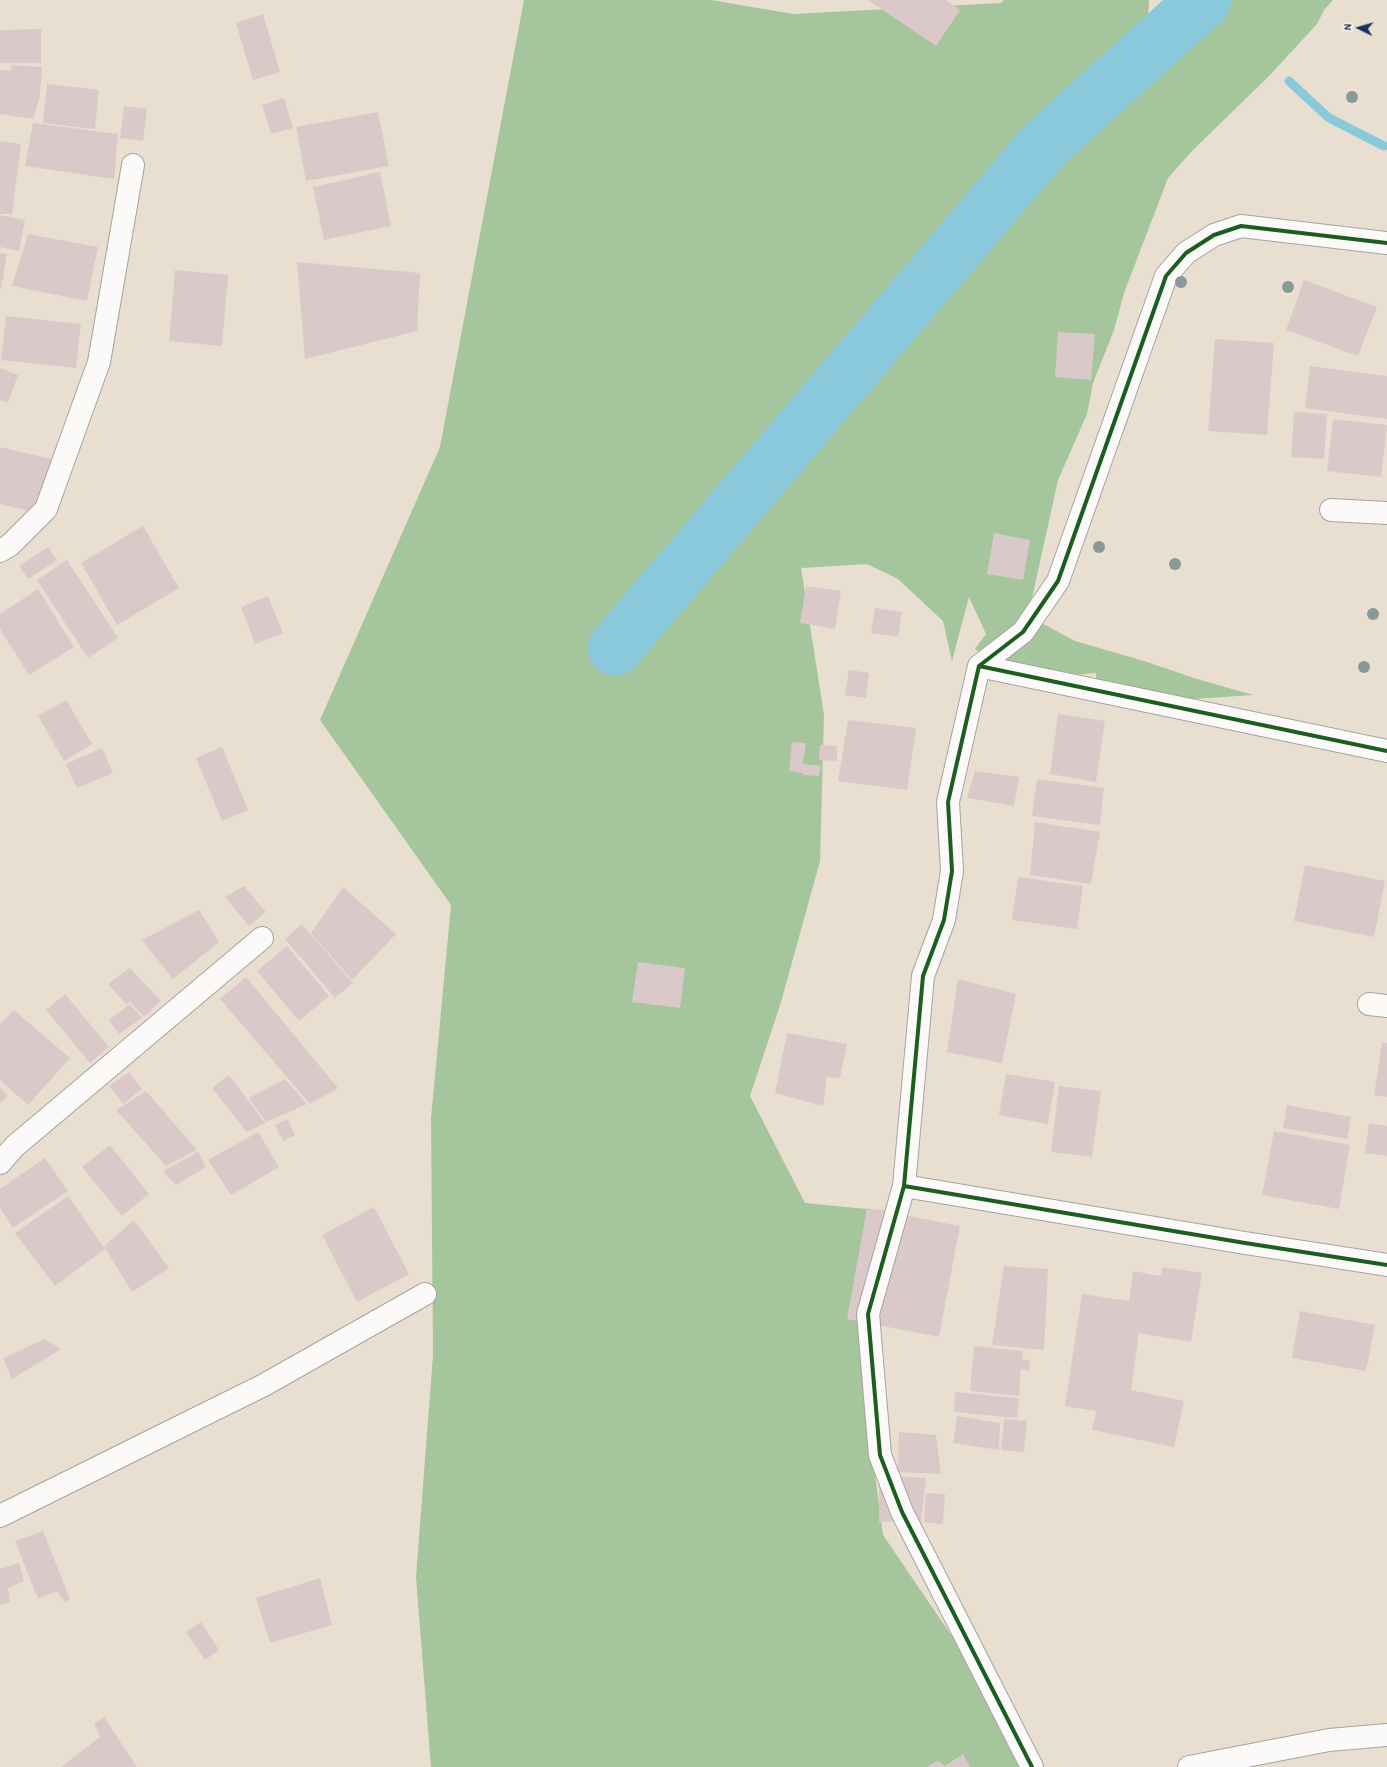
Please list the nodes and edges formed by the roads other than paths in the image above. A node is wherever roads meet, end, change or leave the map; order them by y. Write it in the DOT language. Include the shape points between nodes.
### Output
graph roads {
  1 [pos="133,165"];
  2 [pos="1387,243"];
  3 [pos="1331,510"];
  4 [pos="1387,513"];
  5 [pos="0,551"];
  6 [pos="979,666"];
  7 [pos="1387,751"];
  8 [pos="262,938"];
  9 [pos="0,1163"];
  10 [pos="904,1186"];
  11 [pos="1387,1265"];
  12 [pos="425,1294"];
  13 [pos="0,1516"];
  14 [pos="1387,1735"];
  15 [pos="1032,1767"];
  16 [pos="1189,1767"];
  1 -- 5 [label="street" via="99,362 46,509 10,546"];
  2 -- 6 [label="street" via="1241,226 1214,235 1186,253 1166,276 1058,582 1023,632"];
  3 -- 4 [label="street"];
  6 -- 7 [label="street"];
  6 -- 10 [label="street" via="948,802 952,871 944,920 922,976"];
  8 -- 9 [label="street" via="15,1146"];
  10 -- 11 [label="street"];
  10 -- 15 [label="street" via="868,1314 880,1455 902,1512"];
  12 -- 13 [label="street" via="264,1385"];
  14 -- 16 [label="street" via="1328,1740"];
}
